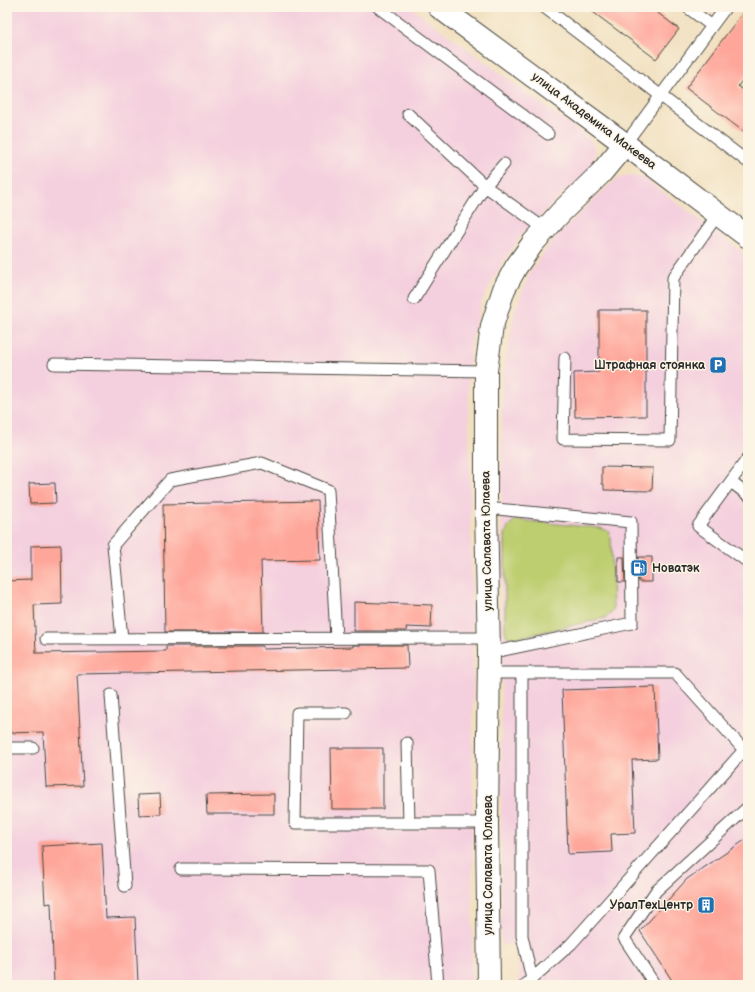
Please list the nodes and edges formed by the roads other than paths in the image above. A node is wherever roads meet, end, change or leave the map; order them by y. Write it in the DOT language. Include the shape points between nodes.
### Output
graph roads {
  1 [pos="378,7"];
  2 [pos="439,7"];
  3 [pos="544,7"];
  4 [pos="687,7"];
  5 [pos="726,7"];
  6 [pos="712,26"];
  7 [pos="660,96"];
  8 [pos="408,114"];
  9 [pos="548,134"];
  10 [pos="625,144"];
  11 [pos="748,162"];
  12 [pos="504,164"];
  13 [pos="485,186"];
  14 [pos="718,214"];
  15 [pos="546,229"];
  16 [pos="748,237"];
  17 [pos="414,300"];
  18 [pos="565,358"];
  19 [pos="54,364"];
  20 [pos="486,371"];
  21 [pos="748,458"];
  22 [pos="730,482"];
  23 [pos="748,495"];
  24 [pos="486,508"];
  25 [pos="748,562"];
  26 [pos="336,638"];
  27 [pos="122,639"];
  28 [pos="46,640"];
  29 [pos="488,655"];
  30 [pos="522,673"];
  31 [pos="111,695"];
  32 [pos="346,713"];
  33 [pos="407,744"];
  34 [pos="7,748"];
  35 [pos="33,748"];
  36 [pos="746,748"];
  37 [pos="748,807"];
  38 [pos="409,823"];
  39 [pos="487,823"];
  40 [pos="181,869"];
  41 [pos="125,886"];
  42 [pos="528,982"];
  43 [pos="438,985"];
  44 [pos="489,985"];
  45 [pos="655,985"];
  1 -- 9 [label="lane"];
  2 -- 10 [label="street, улица Академика Макеева"];
  3 -- 7 [label="lane"];
  4 -- 6 [label="lane"];
  5 -- 6 [label="lane"];
  6 -- 7 [label="lane"];
  7 -- 10 [label="lane"];
  7 -- 11 [label="lane"];
  8 -- 13 [label="lane"];
  10 -- 14 [label="street, улица Академика Макеева"];
  10 -- 15 [label="street, улица Салавата Юлаева" via="601,173"];
  12 -- 13 [label="lane"];
  13 -- 15 [label="lane"];
  13 -- 17 [label="lane"];
  14 -- 16 [label="street, улица Академика Макеева"];
  14 -- 18 [label="lane" via="673,278 670,440 563,439"];
  15 -- 20 [label="street, улица Салавата Юлаева" via="516,267 504,289 492,326"];
  19 -- 20 [label="lane"];
  20 -- 24 [label="street, улица Салавата Юлаева"];
  21 -- 22 [label="lane"];
  22 -- 23 [label="lane"];
  22 -- 25 [label="lane" via="698,526"];
  24 -- 29 [label="street, улица Салавата Юлаева"];
  24 -- 29 [label="lane" via="631,522 632,623"];
  26 -- 27 [label="lane"];
  26 -- 27 [label="lane" via="328,490 262,463 170,480 113,545"];
  26 -- 29 [label="lane"];
  27 -- 28 [label="lane"];
  29 -- 30 [label="lane"];
  29 -- 39 [label="street, улица Салавата Юлаева"];
  30 -- 36 [label="lane" via="675,673"];
  30 -- 42 [label="lane" via="522,936"];
  31 -- 41 [label="lane"];
  32 -- 38 [label="lane" via="297,713 295,823"];
  33 -- 38 [label="lane"];
  34 -- 35 [label="lane"];
  36 -- 42 [label="lane" via="571,944"];
  37 -- 45 [label="lane" via="656,891 624,938"];
  38 -- 39 [label="lane"];
  39 -- 44 [label="street, улица Салавата Юлаева"];
  40 -- 43 [label="lane" via="429,870"];
}
